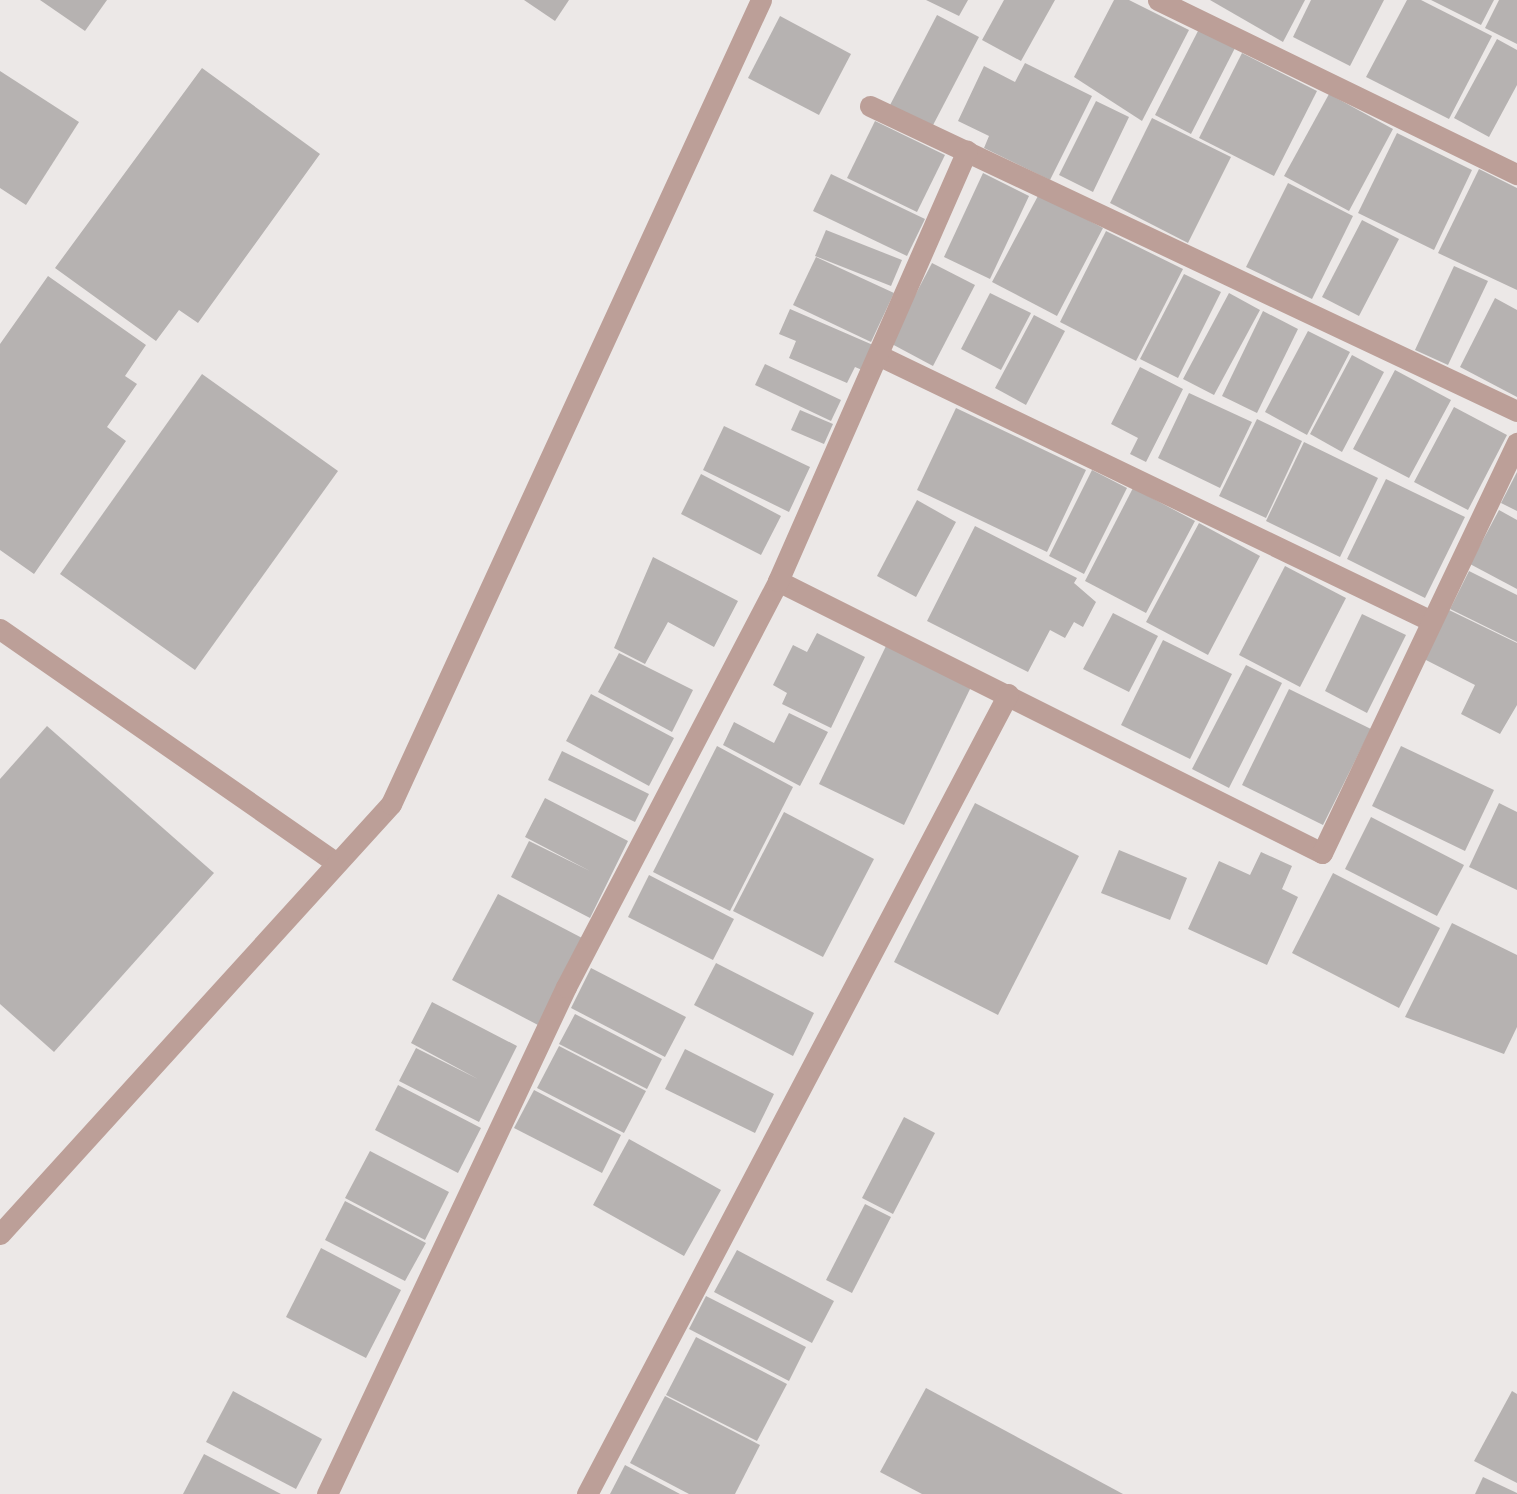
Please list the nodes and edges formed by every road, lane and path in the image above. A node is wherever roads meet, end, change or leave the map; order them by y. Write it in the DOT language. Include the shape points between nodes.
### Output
graph roads {
  1 [pos="761,0"];
  2 [pos="1158,0"];
  3 [pos="870,106"];
  4 [pos="967,151"];
  5 [pos="1517,174"];
  6 [pos="878,355"];
  7 [pos="1517,411"];
  8 [pos="1517,443"];
  9 [pos="778,580"];
  10 [pos="1429,621"];
  11 [pos="0,629"];
  12 [pos="1008,694"];
  13 [pos="334,861"];
  14 [pos="0,1234"];
  15 [pos="327,1494"];
  16 [pos="587,1494"];
  1 -- 13 [label="street" via="391,804"];
  2 -- 5 [label="street"];
  3 -- 4 [label="street"];
  4 -- 6 [label="street"];
  4 -- 7 [label="street"];
  6 -- 9 [label="street"];
  6 -- 10 [label="street"];
  8 -- 10 [label="street"];
  9 -- 12 [label="street"];
  9 -- 15 [label="street" via="566,987"];
  10 -- 12 [label="street" via="1322,853"];
  11 -- 13 [label="street"];
  12 -- 16 [label="street"];
  13 -- 14 [label="street"];
}
